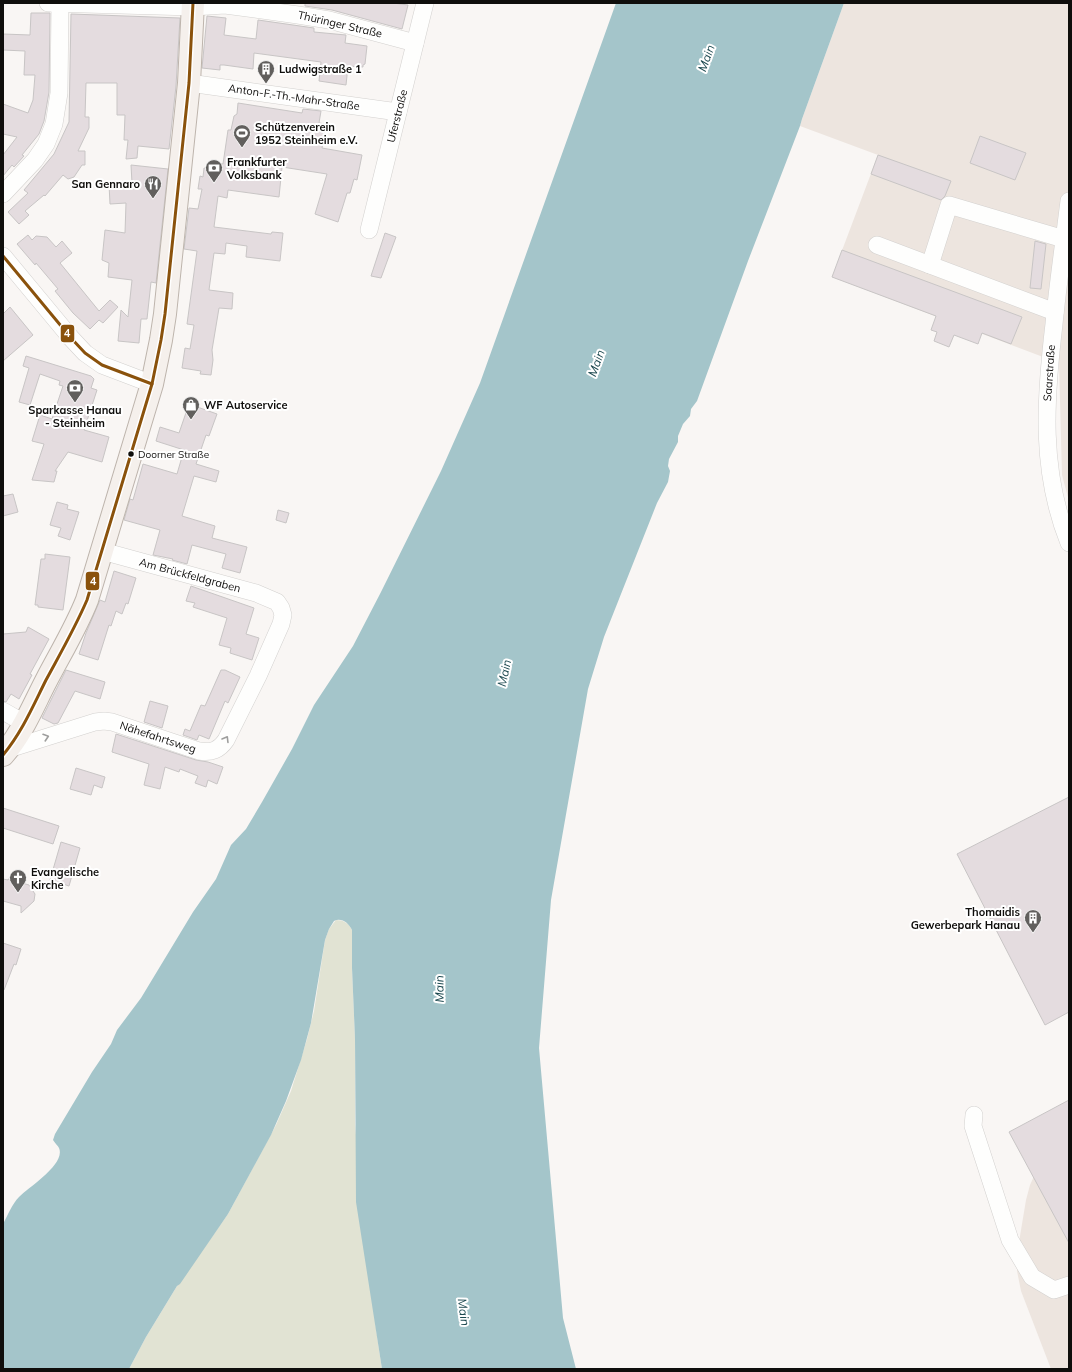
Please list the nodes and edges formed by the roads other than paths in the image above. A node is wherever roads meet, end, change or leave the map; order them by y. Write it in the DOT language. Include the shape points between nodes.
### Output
graph roads {
  1 [pos="56,3"];
  2 [pos="425,3"];
  3 [pos="193,5"];
  4 [pos="298,9"];
  5 [pos="415,43"];
  6 [pos="189,83"];
  7 [pos="398,112"];
  8 [pos="3,194"];
  9 [pos="1069,201"];
  10 [pos="369,230"];
  11 [pos="1064,239"];
  12 [pos="877,245"];
  13 [pos="3,256"];
  14 [pos="930,265"];
  15 [pos="1055,312"];
  16 [pos="152,384"];
  17 [pos="1069,543"];
  18 [pos="102,551"];
  19 [pos="277,602"];
  20 [pos="3,712"];
  21 [pos="24,723"];
  22 [pos="6,752"];
  23 [pos="974,1115"];
  24 [pos="1069,1284"];
  1 -- 3 [label="street, Thüringer Straße"];
  1 -- 8 [label="street" via="59,93 54,124 46,144 35,160"];
  2 -- 5 [label="street, Uferstraße"];
  3 -- 4 [label="street, Thüringer Straße"];
  3 -- 6 [label="main road"];
  4 -- 5 [label="street, Thüringer Straße"];
  5 -- 7 [label="street, Uferstraße"];
  6 -- 7 [label="street, Anton-F.-Th.-Mahr-Straße"];
  6 -- 16 [label="main road" via="165,314"];
  7 -- 10 [label="street, Uferstraße"];
  9 -- 11 [label="street, Saarstraße"];
  11 -- 14 [label="street" via="949,205"];
  11 -- 15 [label="street, Saarstraße"];
  12 -- 14 [label="street"];
  13 -- 16 [label="street" via="85,353 102,365"];
  14 -- 15 [label="street"];
  15 -- 17 [label="street, Saarstraße" via="1046,413 1049,470 1059,516"];
  16 -- 18 [label="main road"];
  18 -- 19 [label="street, Am Brückfeldgraben" via="256,593"];
  18 -- 21 [label="main road" via="82,611"];
  22 -- 19 [label="street, Nähefahrtsweg, one-way" via="104,721 199,751 210,752 219,749 258,676 281,624 283,615"];
  20 -- 21 [label="street"];
  21 -- 22 [label="main road"];
  23 -- 24 [label="street" via="972,1126 1010,1240 1032,1278 1054,1290"];
}
